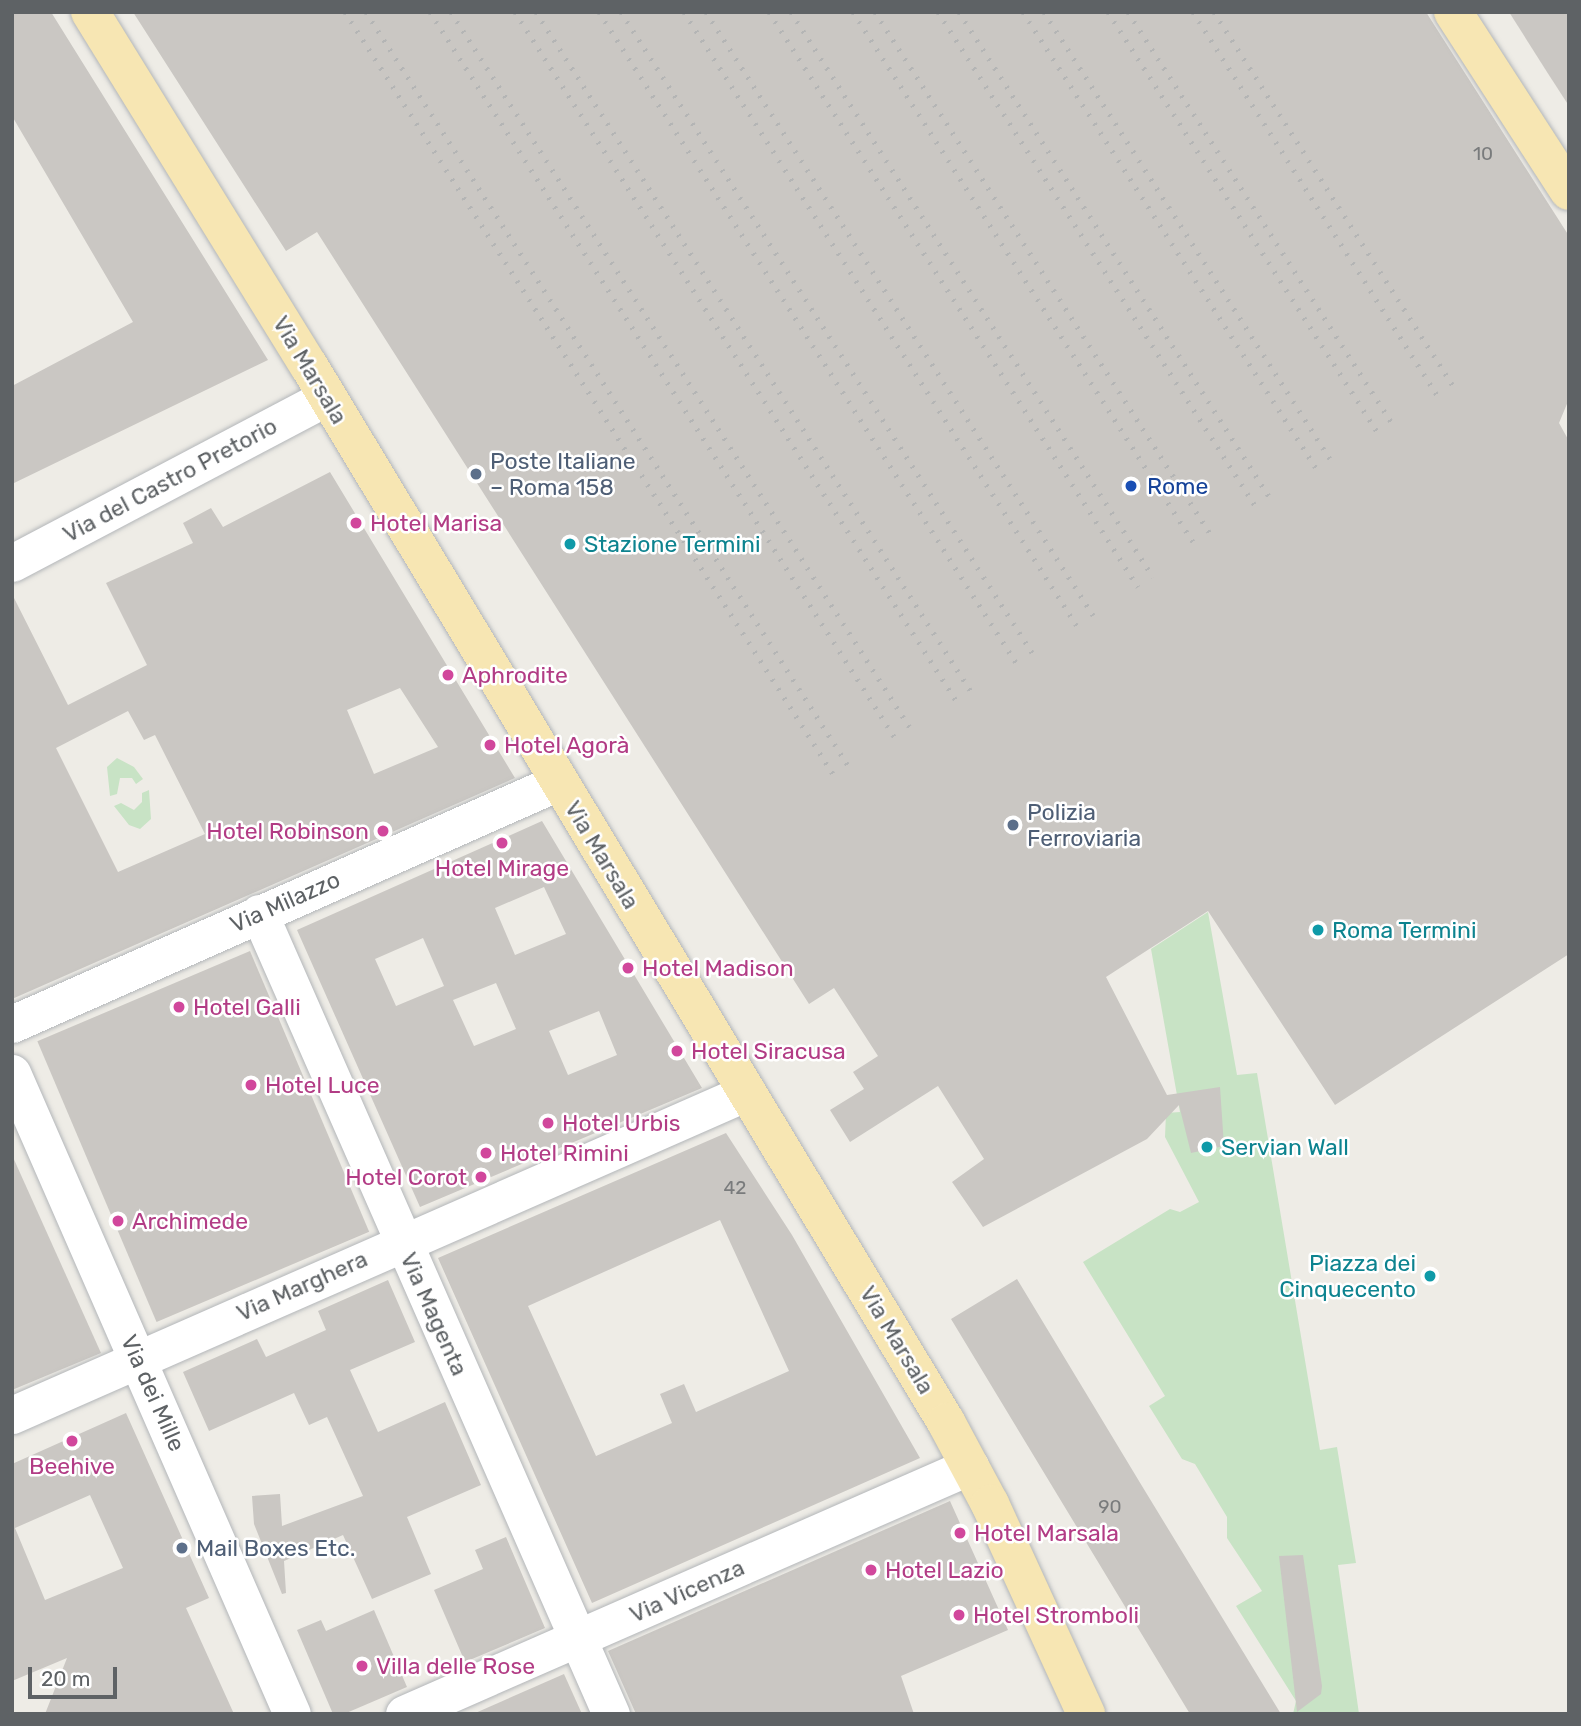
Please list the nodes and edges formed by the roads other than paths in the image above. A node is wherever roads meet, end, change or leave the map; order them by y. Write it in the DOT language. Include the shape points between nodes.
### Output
graph roads {
  1 [pos="90,12"];
  2 [pos="1453,12"];
  3 [pos="1569,191"];
  4 [pos="327,397"];
  5 [pos="12,563"];
  6 [pos="558,782"];
  7 [pos="259,913"];
  8 [pos="12,1024"];
  9 [pos="12,1073"];
  10 [pos="747,1092"];
  11 [pos="402,1242"];
  12 [pos="138,1359"];
  13 [pos="12,1415"];
  14 [pos="970,1466"];
  15 [pos="578,1640"];
  16 [pos="292,1714"];
  17 [pos="404,1714"];
  18 [pos="611,1714"];
  19 [pos="1086,1714"];
  1 -- 4 [label="main road, Via Marsala"];
  2 -- 3 [label="main road"];
  4 -- 5 [label="street, Via del Castro Pretorio"];
  4 -- 6 [label="main road, Via Marsala"];
  6 -- 7 [label="street, Via Milazzo"];
  6 -- 10 [label="main road, Via Marsala"];
  7 -- 8 [label="street, Via Milazzo"];
  7 -- 11 [label="street, Via Magenta"];
  9 -- 12 [label="street, Via dei Mille"];
  10 -- 11 [label="street, Via Marghera"];
  10 -- 14 [label="main road, Via Marsala"];
  11 -- 12 [label="street, Via Marghera"];
  11 -- 15 [label="street, Via Magenta"];
  12 -- 13 [label="street, Via Marghera"];
  12 -- 16 [label="street, Via dei Mille"];
  14 -- 15 [label="street, Via Vicenza"];
  14 -- 19 [label="main road, Via Marsala"];
  15 -- 17 [label="street, Via Vicenza"];
  15 -- 18 [label="street, Via Magenta"];
}
